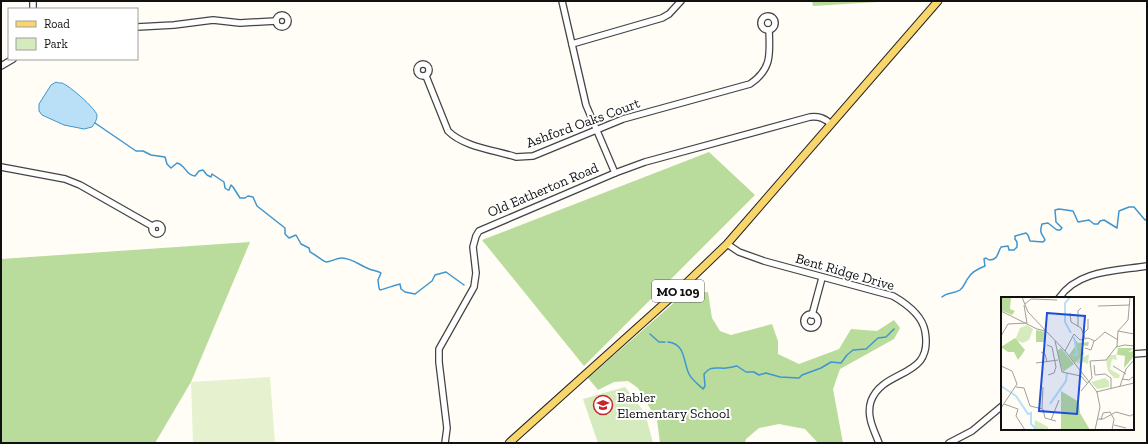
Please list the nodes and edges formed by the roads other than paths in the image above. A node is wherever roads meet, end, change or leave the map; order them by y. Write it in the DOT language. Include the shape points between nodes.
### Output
graph roads {
  1 [pos="562,1"];
  2 [pos="681,1"];
  3 [pos="938,1"];
  4 [pos="276,22"];
  5 [pos="138,27"];
  6 [pos="769,30"];
  7 [pos="572,44"];
  8 [pos="11,60"];
  9 [pos="1,66"];
  10 [pos="426,76"];
  11 [pos="831,124"];
  12 [pos="596,129"];
  13 [pos="1,167"];
  14 [pos="616,173"];
  15 [pos="152,226"];
  16 [pos="727,244"];
  17 [pos="1147,266"];
  18 [pos="822,278"];
  19 [pos="1060,297"];
  20 [pos="812,315"];
  21 [pos="1147,352"];
  22 [pos="1134,354"];
  23 [pos="1001,407"];
  24 [pos="952,442"];
  25 [pos="445,443"];
  26 [pos="509,443"];
  27 [pos="879,443"];
  1 -- 7 [label="street"];
  2 -- 7 [label="street" via="662,18"];
  3 -- 11 [label="main road, MO 109"];
  4 -- 5 [label="street" via="213,20"];
  6 -- 12 [label="street, Ashford Oaks Court" via="770,52 767,64 761,76 750,84 630,116"];
  7 -- 12 [label="street" via="586,105"];
  8 -- 9 [label="street"];
  10 -- 12 [label="street, Ashford Oaks Court" via="448,131 464,142 524,157 534,156"];
  11 -- 14 [label="street, Old Eatherton Road" via="817,116 810,117 645,162"];
  11 -- 16 [label="main road, MO 109"];
  12 -- 14 [label="street"];
  13 -- 15 [label="street" via="65,179"];
  14 -- 25 [label="street, Old Eatherton Road" via="483,229 476,236 473,247 476,273 474,287 439,349"];
  16 -- 18 [label="street, Bent Ridge Drive" via="752,257"];
  16 -- 26 [label="main road, MO 109" via="683,287"];
  17 -- 19 [label="street" via="1086,276 1069,286"];
  18 -- 20 [label="street"];
  18 -- 27 [label="street, Bent Ridge Drive" via="893,296 912,308 924,326 926,344 920,361 906,373 881,386 871,402 870,417"];
  21 -- 22 [label="street"];
  23 -- 24 [label="street" via="972,431"];
}
